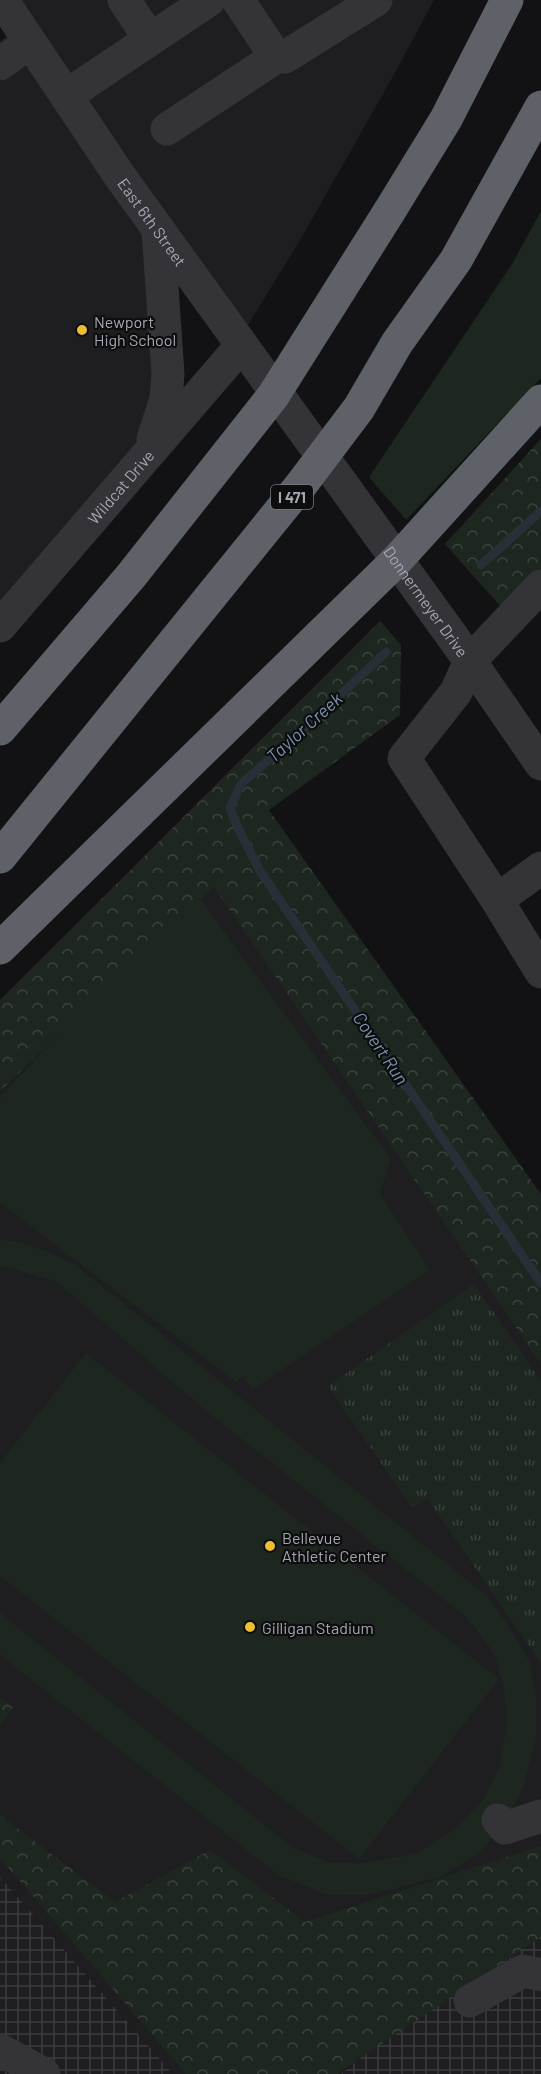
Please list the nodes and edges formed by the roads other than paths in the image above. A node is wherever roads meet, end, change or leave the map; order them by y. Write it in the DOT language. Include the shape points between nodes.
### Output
graph roads {
  1 [pos="2,0"];
  2 [pos="124,0"];
  3 [pos="208,0"];
  4 [pos="238,0"];
  5 [pos="376,0"];
  6 [pos="507,0"];
  7 [pos="150,39"];
  8 [pos="30,42"];
  9 [pos="276,57"];
  10 [pos="0,64"];
  11 [pos="66,96"];
  12 [pos="541,107"];
  13 [pos="167,129"];
  14 [pos="158,230"];
  15 [pos="241,346"];
  16 [pos="541,401"];
  17 [pos="310,441"];
  18 [pos="147,455"];
  19 [pos="541,586"];
  20 [pos="0,626"];
  21 [pos="470,661"];
  22 [pos="0,729"];
  23 [pos="541,764"];
  24 [pos="0,858"];
  25 [pos="541,868"];
  26 [pos="497,900"];
  27 [pos="0,948"];
  28 [pos="541,972"];
  29 [pos="541,1816"];
  30 [pos="498,1820"];
  31 [pos="541,1975"];
  32 [pos="470,2001"];
  33 [pos="0,2050"];
  34 [pos="44,2074"];
  1 -- 8 [label="street, East 6th Street"];
  2 -- 7 [label="street"];
  3 -- 7 [label="street"];
  4 -- 9 [label="street"];
  5 -- 9 [label="street" via="285,57"];
  6 -- 22 [label="highway, bridge" via="446,119 273,396 131,576"];
  7 -- 11 [label="street"];
  8 -- 10 [label="street"];
  8 -- 11 [label="street, East 6th Street"];
  9 -- 13 [label="street"];
  11 -- 14 [label="street, East 6th Street"];
  12 -- 24 [label="highway, I 471, bridge" via="456,260 398,343 359,408"];
  14 -- 15 [label="street, East 6th Street"];
  14 -- 18 [label="street" via="168,374 166,399"];
  15 -- 17 [label="street, East 6th Street"];
  15 -- 18 [label="street, Wildcat Drive"];
  16 -- 27 [label="highway, bridge" via="397,560"];
  17 -- 21 [label="street, Donnermeyer Drive"];
  18 -- 20 [label="street, Wildcat Drive"];
  19 -- 21 [label="street"];
  21 -- 23 [label="street, Donnermeyer Drive"];
  21 -- 26 [label="street" via="456,692 404,758"];
  25 -- 26 [label="street"];
  26 -- 28 [label="street"];
  29 -- 30 [label="street" via="505,1828"];
  31 -- 32 [label="street" via="523,1971"];
  33 -- 34 [label="street"];
}
